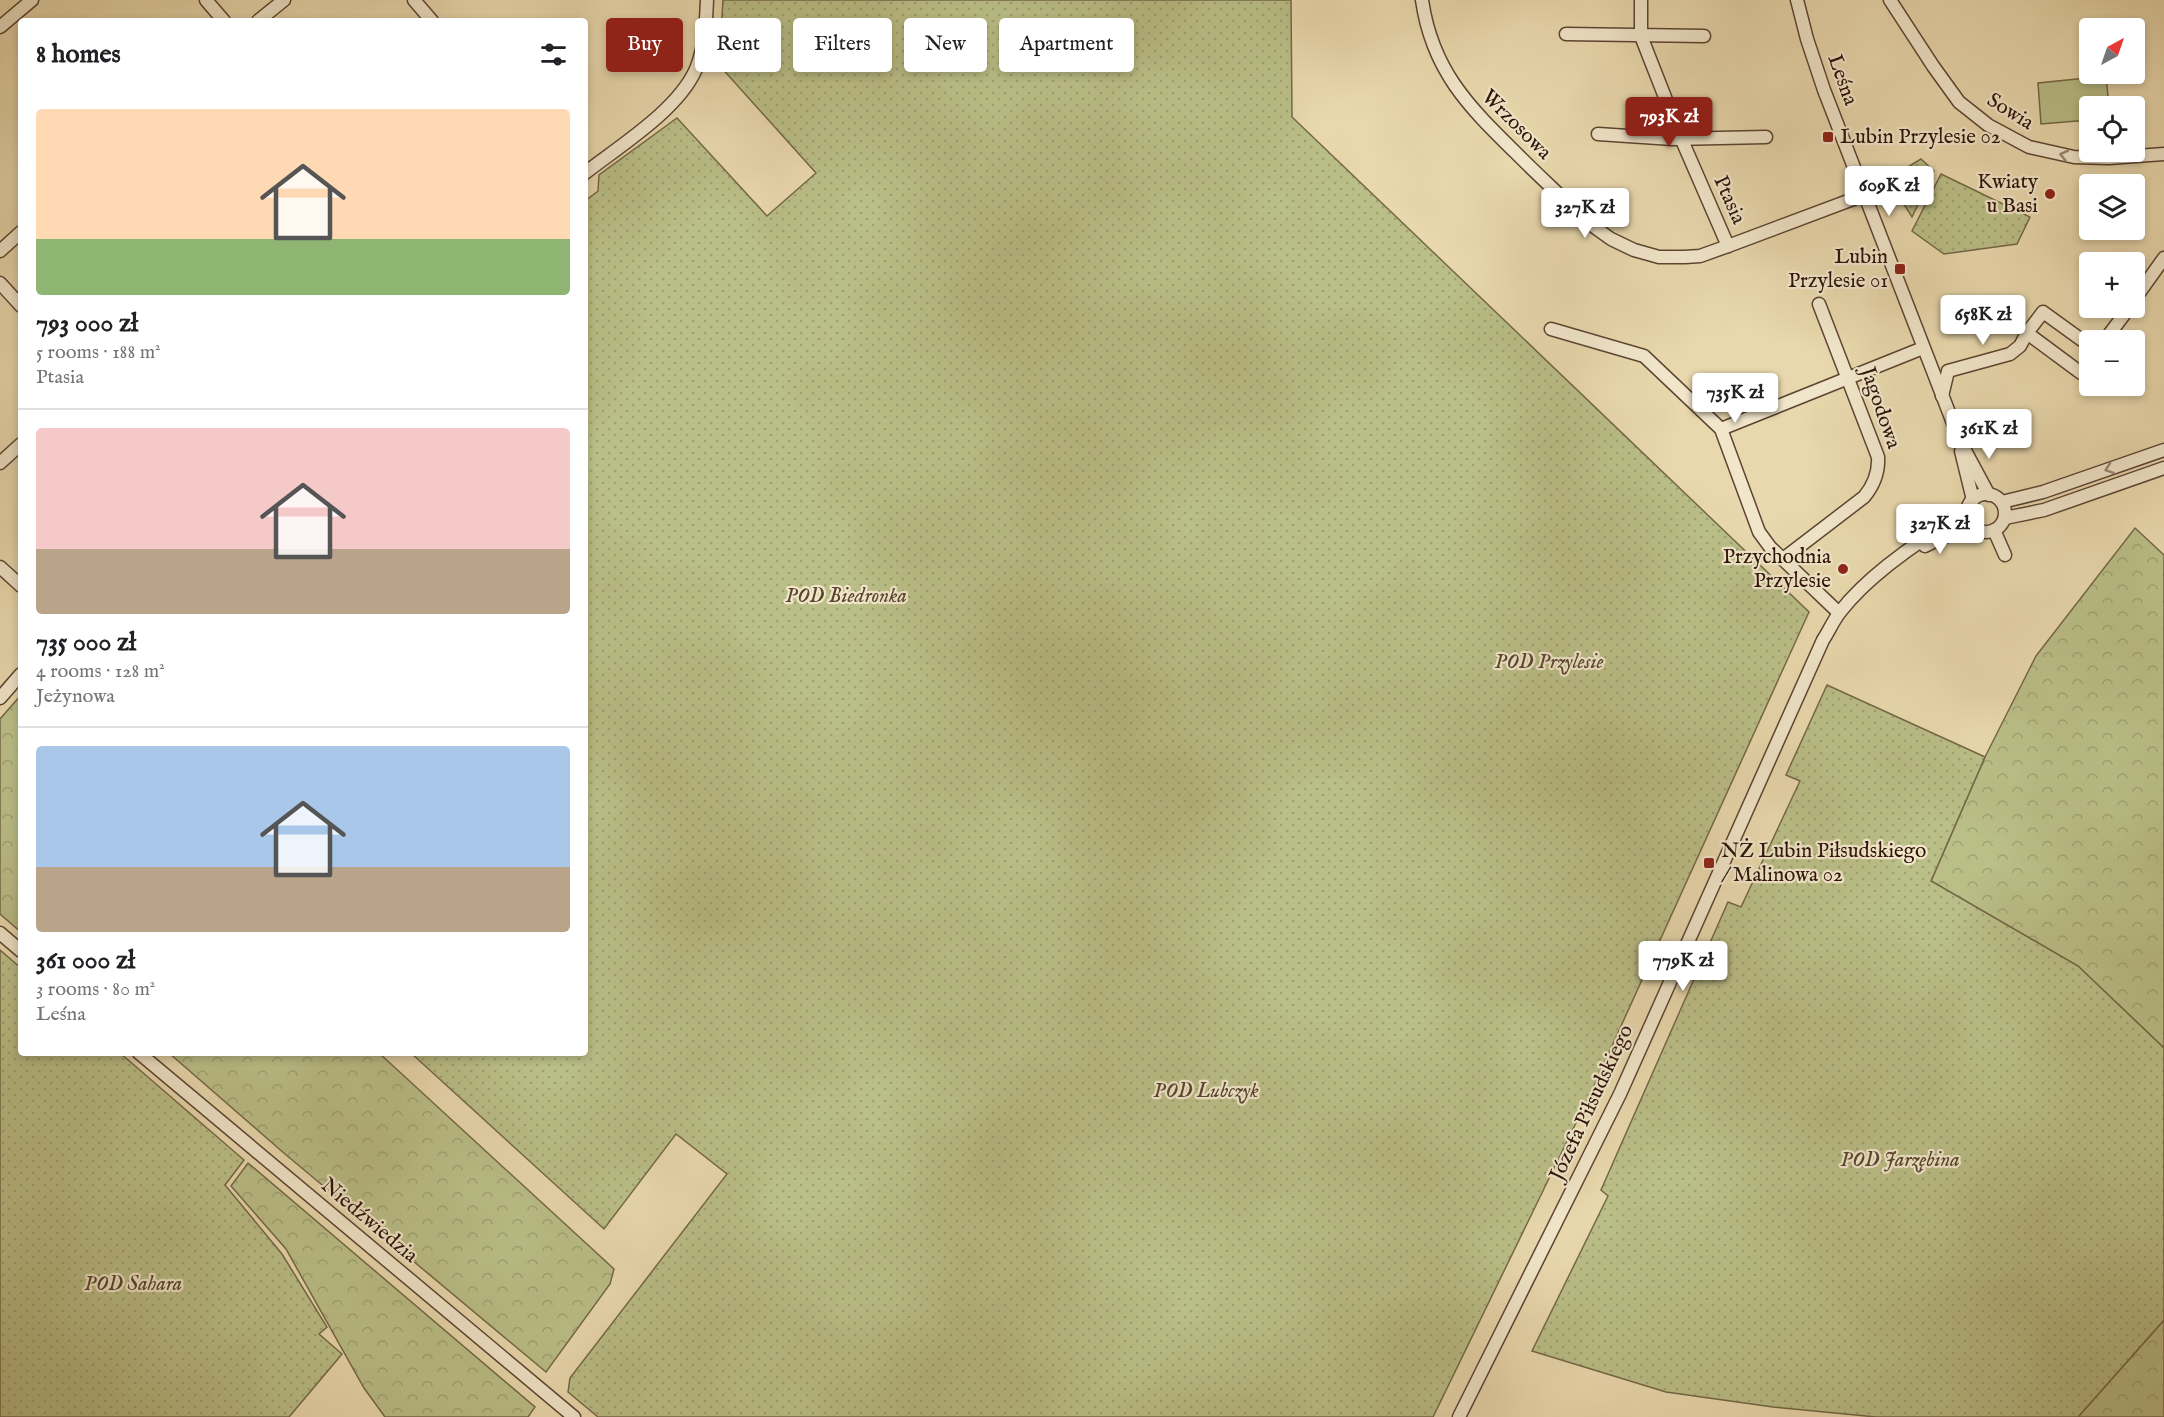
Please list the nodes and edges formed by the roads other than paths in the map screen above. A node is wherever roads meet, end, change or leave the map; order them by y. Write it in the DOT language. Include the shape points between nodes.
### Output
graph roads {
  1 [pos="32,0"];
  2 [pos="206,0"];
  3 [pos="284,0"];
  4 [pos="414,0"];
  5 [pos="707,0"];
  6 [pos="1422,0"];
  7 [pos="1641,0"];
  8 [pos="1797,0"];
  9 [pos="1890,0"];
  10 [pos="221,18"];
  11 [pos="262,18"];
  12 [pos="429,18"];
  13 [pos="0,27"];
  14 [pos="1566,34"];
  15 [pos="1641,36"];
  16 [pos="1704,36"];
  17 [pos="1598,134"];
  18 [pos="1766,137"];
  19 [pos="1681,138"];
  20 [pos="2164,154"];
  21 [pos="588,171"];
  22 [pos="1864,195"];
  23 [pos="18,235"];
  24 [pos="1728,246"];
  25 [pos="0,251"];
  26 [pos="2164,258"];
  27 [pos="0,283"];
  28 [pos="2145,285"];
  29 [pos="18,303"];
  30 [pos="1819,304"];
  31 [pos="1551,329"];
  32 [pos="2027,333"];
  33 [pos="2079,338"];
  34 [pos="1923,348"];
  35 [pos="2079,372"];
  36 [pos="1849,378"];
  37 [pos="1942,396"];
  38 [pos="1721,429"];
  39 [pos="1960,441"];
  40 [pos="18,447"];
  41 [pos="2164,450"];
  42 [pos="0,463"];
  43 [pos="2164,468"];
  44 [pos="1989,495"];
  45 [pos="2002,502"];
  46 [pos="1970,506"];
  47 [pos="2005,518"];
  48 [pos="1976,529"];
  49 [pos="1994,530"];
  50 [pos="2005,555"];
  51 [pos="1783,559"];
  52 [pos="1897,560"];
  53 [pos="0,567"];
  54 [pos="18,583"];
  55 [pos="1839,613"];
  56 [pos="18,677"];
  57 [pos="0,698"];
  58 [pos="0,933"];
  59 [pos="18,948"];
  60 [pos="143,1056"];
  61 [pos="574,1417"];
  62 [pos="1459,1417"];
  1 -- 13 [label="street"];
  2 -- 10 [label="street"];
  3 -- 11 [label="street"];
  4 -- 12 [label="street"];
  5 -- 21 [label="street" via="701,53 681,94"];
  6 -- 24 [label="street, Wrzosowa" via="1433,46 1450,81 1467,104 1600,232 1621,245 1659,257 1700,256"];
  7 -- 15 [label="street, Ptasia"];
  8 -- 22 [label="street, Leśna" via="1810,49"];
  20 -- 9 [label="street, Sowia, one-way" via="2074,157 2029,147 1988,125 1959,102"];
  14 -- 15 [label="street"];
  15 -- 16 [label="street"];
  15 -- 19 [label="street, Ptasia"];
  17 -- 19 [label="street"];
  18 -- 19 [label="street"];
  19 -- 24 [label="street, Ptasia"];
  22 -- 24 [label="street, Wrzosowa"];
  22 -- 34 [label="street, Leśna"];
  23 -- 25 [label="street"];
  26 -- 28 [label="street"];
  27 -- 29 [label="street"];
  30 -- 36 [label="street, Jagodowa"];
  31 -- 38 [label="street" via="1644,356"];
  32 -- 33 [label="street" via="2043,312"];
  32 -- 35 [label="street"];
  32 -- 37 [label="street" via="2010,354 1948,371"];
  34 -- 36 [label="street"];
  34 -- 37 [label="street, Leśna"];
  36 -- 38 [label="street"];
  36 -- 51 [label="street, Jagodowa" via="1879,469 1864,497"];
  37 -- 39 [label="street, Leśna"];
  38 -- 51 [label="street" via="1759,532"];
  39 -- 44 [label="street, Leśna"];
  39 -- 46 [label="street, Leśna"];
  40 -- 42 [label="street"];
  41 -- 45 [label="street, one-way" via="2043,492"];
  43 -- 47 [label="street" via="2044,510"];
  44 -- 45 [label="street"];
  44 -- 46 [label="street" via="1978,497"];
  45 -- 47 [label="street"];
  46 -- 48 [label="street" via="1969,521"];
  46 -- 52 [label="street, Józefa Piłsudskiego"];
  47 -- 49 [label="street"];
  48 -- 49 [label="street"];
  48 -- 52 [label="street, Józefa Piłsudskiego" via="1942,537"];
  49 -- 50 [label="street"];
  51 -- 55 [label="street"];
  52 -- 55 [label="street, Józefa Piłsudskiego" via="1868,582"];
  53 -- 54 [label="street"];
  55 -- 62 [label="street, Józefa Piłsudskiego" via="1823,640 1616,1102"];
  56 -- 57 [label="street"];
  58 -- 59 [label="street"];
  60 -- 61 [label="street, Niedźwiedzia"];
}
